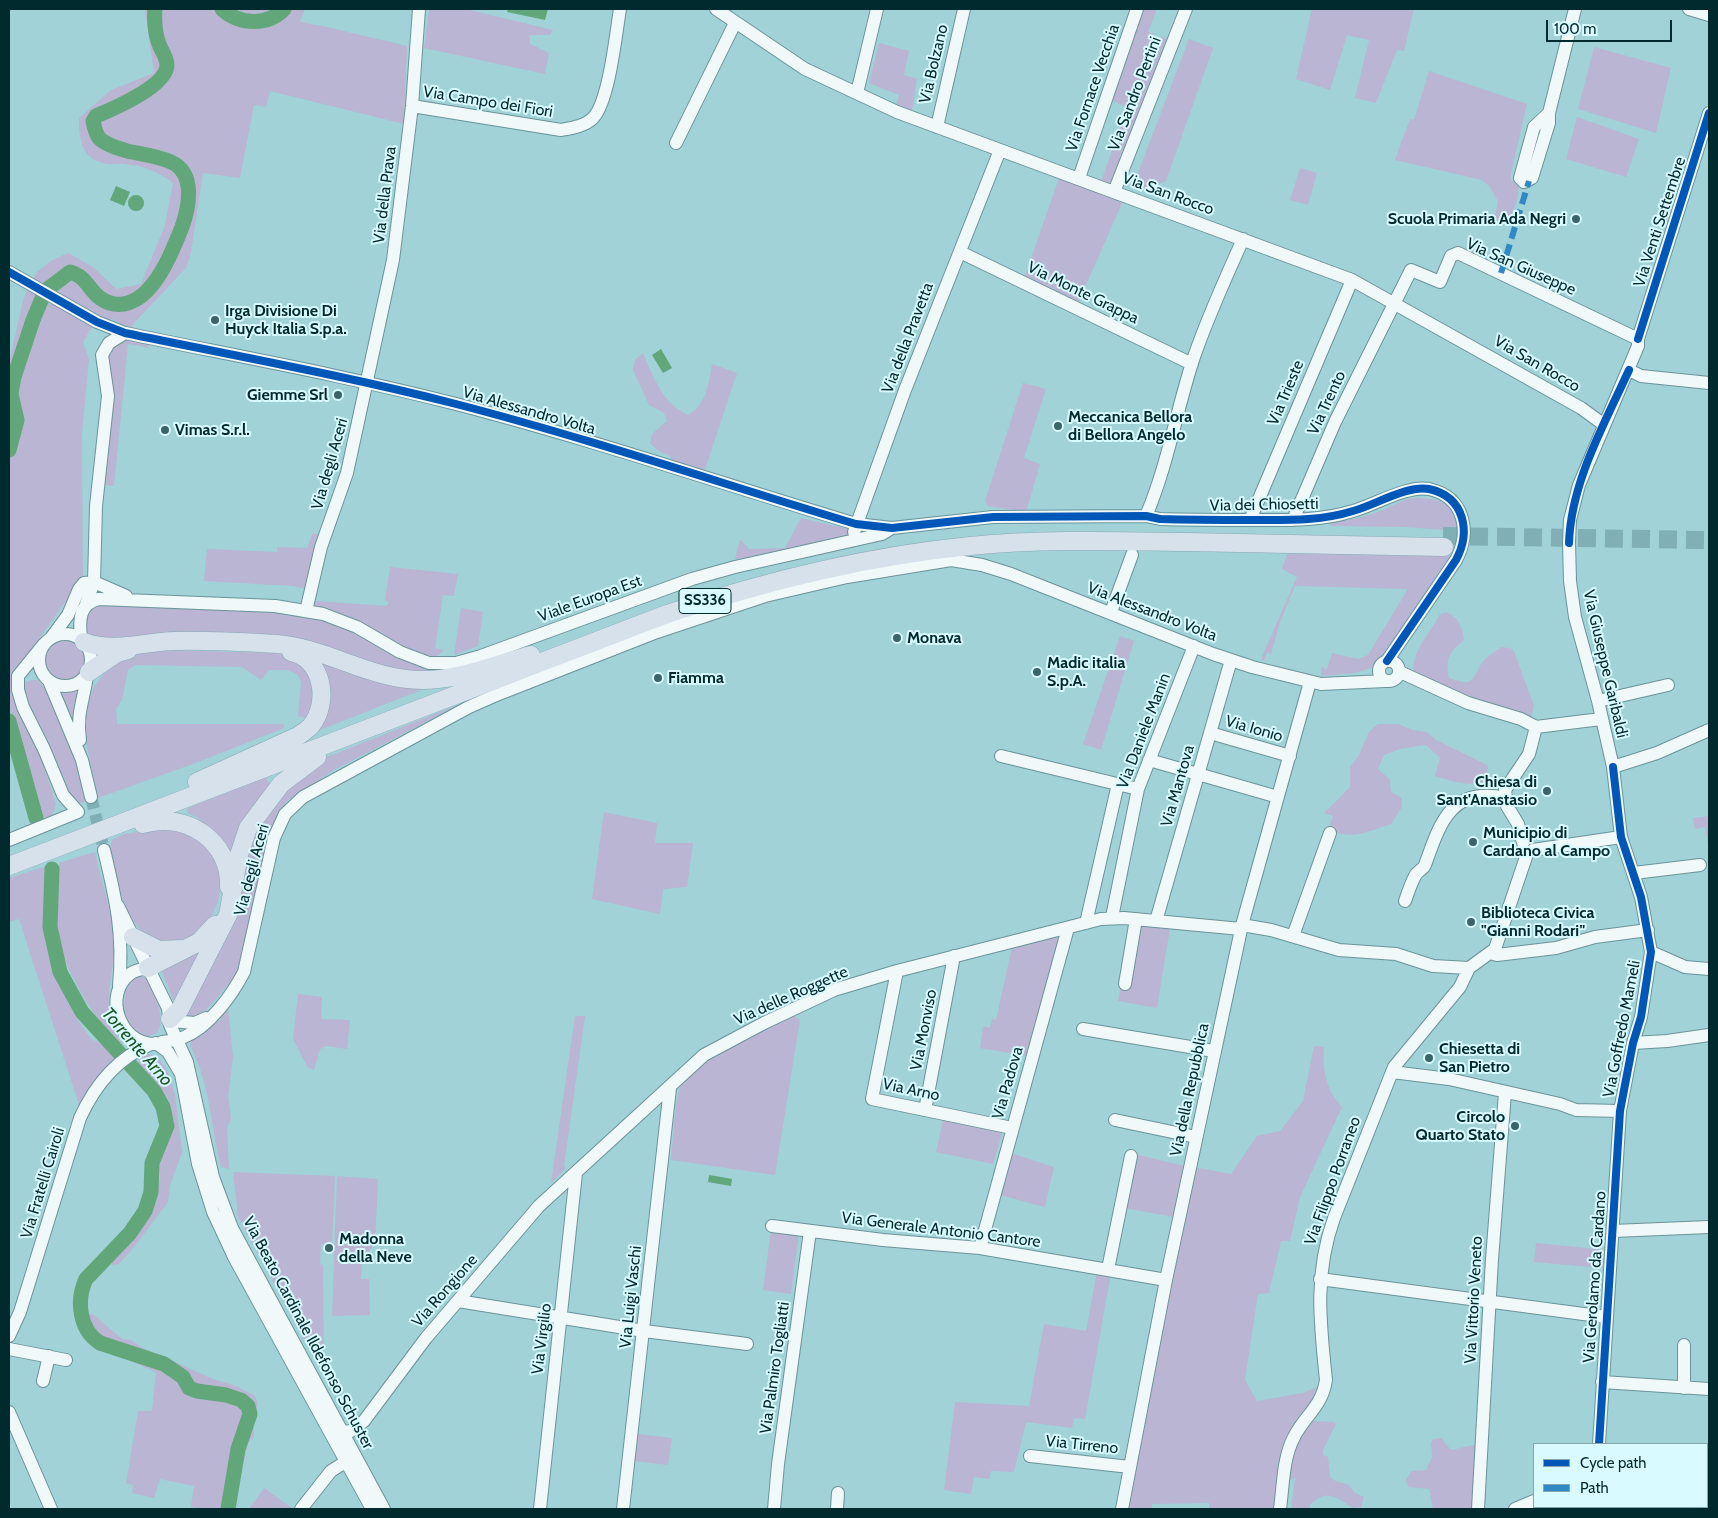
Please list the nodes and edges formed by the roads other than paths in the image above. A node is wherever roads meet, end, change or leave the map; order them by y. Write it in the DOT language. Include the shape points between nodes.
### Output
graph roads {
  1 [pos="419,9"];
  2 [pos="620,9"];
  3 [pos="716,9"];
  4 [pos="877,9"];
  5 [pos="964,9"];
  6 [pos="1137,9"];
  7 [pos="1186,9"];
  8 [pos="1575,9"];
  9 [pos="1689,9"];
  10 [pos="1709,14"];
  11 [pos="734,23"];
  12 [pos="857,93"];
  13 [pos="412,106"];
  14 [pos="1709,112"];
  15 [pos="1549,113"];
  16 [pos="937,127"];
  17 [pos="676,143"];
  18 [pos="1000,150"];
  19 [pos="1079,178"];
  20 [pos="1114,192"];
  21 [pos="1243,239"];
  22 [pos="960,252"];
  23 [pos="9,272"];
  24 [pos="1352,280"];
  25 [pos="1394,302"];
  26 [pos="125,333"];
  27 [pos="1638,339"];
  28 [pos="1192,364"];
  29 [pos="1628,370"];
  30 [pos="368,383"];
  31 [pos="1709,383"];
  32 [pos="1603,424"];
  33 [pos="1146,516"];
  34 [pos="993,517"];
  35 [pos="1250,520"];
  36 [pos="1293,520"];
  37 [pos="856,524"];
  38 [pos="892,528"];
  39 [pos="853,539"];
  40 [pos="1132,555"];
  41 [pos="94,582"];
  42 [pos="138,599"];
  43 [pos="86,604"];
  44 [pos="306,611"];
  45 [pos="1111,612"];
  46 [pos="83,640"];
  47 [pos="48,641"];
  48 [pos="1194,646"];
  49 [pos="531,655"];
  50 [pos="1232,660"];
  51 [pos="1390,671"];
  52 [pos="88,673"];
  53 [pos="48,680"];
  54 [pos="1310,682"];
  55 [pos="17,684"];
  56 [pos="1668,685"];
  57 [pos="1598,701"];
  58 [pos="469,707"];
  59 [pos="1601,719"];
  60 [pos="390,721"];
  61 [pos="1536,727"];
  62 [pos="1709,730"];
  63 [pos="1210,733"];
  64 [pos="1001,756"];
  65 [pos="1290,756"];
  66 [pos="82,760"];
  67 [pos="1149,760"];
  68 [pos="1613,767"];
  69 [pos="1198,775"];
  70 [pos="196,782"];
  71 [pos="1118,784"];
  72 [pos="1138,789"];
  73 [pos="63,795"];
  74 [pos="91,797"];
  75 [pos="1278,797"];
  76 [pos="1505,798"];
  77 [pos="63,818"];
  78 [pos="1330,833"];
  79 [pos="1621,837"];
  80 [pos="9,840"];
  81 [pos="104,850"];
  82 [pos="1527,850"];
  83 [pos="9,854"];
  84 [pos="30,858"];
  85 [pos="1700,865"];
  86 [pos="9,866"];
  87 [pos="1634,873"];
  88 [pos="1405,901"];
  89 [pos="118,906"];
  90 [pos="1112,917"];
  91 [pos="1136,919"];
  92 [pos="1156,921"];
  93 [pos="1086,923"];
  94 [pos="1241,927"];
  95 [pos="1068,928"];
  96 [pos="1648,930"];
  97 [pos="1293,936"];
  98 [pos="133,937"];
  99 [pos="184,949"];
  100 [pos="1651,952"];
  101 [pos="1490,953"];
  102 [pos="954,956"];
  103 [pos="148,968"];
  104 [pos="1469,968"];
  105 [pos="1709,969"];
  106 [pos="896,971"];
  107 [pos="1125,984"];
  108 [pos="119,991"];
  109 [pos="211,1017"];
  110 [pos="175,1019"];
  111 [pos="1083,1029"];
  112 [pos="125,1030"];
  113 [pos="194,1032"];
  114 [pos="1709,1035"];
  115 [pos="177,1039"];
  116 [pos="156,1043"];
  117 [pos="1633,1043"];
  118 [pos="1214,1051"];
  119 [pos="184,1053"];
  120 [pos="130,1054"];
  121 [pos="1392,1072"];
  122 [pos="670,1088"];
  123 [pos="1504,1092"];
  124 [pos="925,1110"];
  125 [pos="1620,1111"];
  126 [pos="1115,1120"];
  127 [pos="1012,1128"];
  128 [pos="1196,1137"];
  129 [pos="1131,1156"];
  130 [pos="576,1173"];
  131 [pos="557,1190"];
  132 [pos="772,1226"];
  133 [pos="1709,1228"];
  134 [pos="810,1231"];
  135 [pos="1612,1232"];
  136 [pos="980,1248"];
  137 [pos="1108,1269"];
  138 [pos="1320,1279"];
  139 [pos="1166,1280"];
  140 [pos="458,1301"];
  141 [pos="1490,1301"];
  142 [pos="1606,1317"];
  143 [pos="561,1318"];
  144 [pos="644,1331"];
  145 [pos="9,1336"];
  146 [pos="747,1344"];
  147 [pos="1684,1345"];
  148 [pos="9,1349"];
  149 [pos="49,1356"];
  150 [pos="66,1360"];
  151 [pos="43,1381"];
  152 [pos="1602,1382"];
  153 [pos="1684,1388"];
  154 [pos="1709,1390"];
  155 [pos="9,1412"];
  156 [pos="364,1421"];
  157 [pos="343,1432"];
  158 [pos="1599,1443"];
  159 [pos="349,1455"];
  160 [pos="1030,1456"];
  161 [pos="1130,1467"];
  162 [pos="838,1493"];
  163 [pos="1533,1501"];
  164 [pos="51,1509"];
  165 [pos="301,1509"];
  166 [pos="372,1509"];
  167 [pos="384,1509"];
  168 [pos="540,1509"];
  169 [pos="623,1509"];
  170 [pos="774,1509"];
  171 [pos="837,1509"];
  172 [pos="1122,1509"];
  173 [pos="1280,1509"];
  174 [pos="1478,1509"];
  175 [pos="1515,1509"];
  1 -- 13 [label="street, Via della Prava"];
  2 -- 13 [label="street, Via Campo dei Fiori" via="604,97 594,118 579,126 561,130"];
  3 -- 11 [label="street, Via San Rocco"];
  4 -- 12 [label="street"];
  5 -- 16 [label="street, Via Bolzano"];
  6 -- 19 [label="street, Via Fornace Vecchia"];
  7 -- 20 [label="street, Via Sandro Pertini"];
  8 -- 15 [label="street"];
  9 -- 10 [label="street"];
  11 -- 12 [label="street, Via San Rocco" via="805,69"];
  11 -- 17 [label="street"];
  12 -- 16 [label="street, Via San Rocco"];
  13 -- 30 [label="street, Via della Prava" via="393,260"];
  14 -- 27 [label="street, Via Venti Settembre"];
  16 -- 18 [label="street, Via San Rocco"];
  18 -- 19 [label="street, Via San Rocco"];
  18 -- 22 [label="street, Via della Pravetta"];
  19 -- 20 [label="street, Via San Rocco"];
  20 -- 21 [label="street, Via San Rocco"];
  21 -- 24 [label="street, Via San Rocco"];
  21 -- 28 [label="street"];
  22 -- 28 [label="street, Via Monte Grappa"];
  22 -- 37 [label="street, Via della Pravetta"];
  23 -- 26 [label="street, Via Alessandro Volta" via="97,322"];
  24 -- 25 [label="street, Via San Rocco"];
  24 -- 35 [label="street, Via Trieste"];
  25 -- 27 [label="street, Via San Giuseppe" via="1411,270 1440,282 1451,256 1458,253"];
  25 -- 32 [label="street, Via San Rocco" via="1581,408"];
  25 -- 36 [label="street, Via Trento" via="1335,422"];
  26 -- 30 [label="street, Via Alessandro Volta"];
  26 -- 41 [label="street" via="109,344 102,355 108,396 96,506"];
  27 -- 29 [label="street, Via Venti Settembre"];
  28 -- 33 [label="street"];
  29 -- 31 [label="street" via="1641,376"];
  29 -- 32 [label="street, Via Giuseppe Garibaldi"];
  30 -- 37 [label="street, Via Alessandro Volta" via="548,429"];
  30 -- 44 [label="street, Via degli Aceri" via="347,473 321,546"];
  32 -- 57 [label="street, Via Giuseppe Garibaldi" via="1579,485 1570,520 1569,542 1570,581 1576,617"];
  33 -- 34 [label="street, Via dei Chiosetti"];
  33 -- 35 [label="street, Via dei Chiosetti"];
  34 -- 38 [label="street, Via Alessandro Volta"];
  35 -- 36 [label="street, Via dei Chiosetti"];
  36 -- 51 [label="street, Via dei Chiosetti" via="1351,512 1416,489 1441,493 1456,504 1464,526 1462,550 1399,645"];
  37 -- 38 [label="street, Via Alessandro Volta"];
  37 -- 39 [label="street, Via della Pravetta"];
  38 -- 39 [label="street, Viale Europa Est" via="882,534"];
  39 -- 44 [label="street, Viale Europa Est" via="692,579 456,663 429,663 400,652 358,627"];
  40 -- 45 [label="street"];
  41 -- 42 [label="street"];
  41 -- 43 [label="street"];
  41 -- 47 [label="street" via="81,586 70,611"];
  42 -- 43 [label="street" via="99,599"];
  42 -- 44 [label="street, Viale Europa Est" via="275,606"];
  43 -- 46 [label="street" via="82,611"];
  45 -- 48 [label="street, Via Alessandro Volta"];
  45 -- 58 [label="street, Via Alessandro Volta" via="998,569 951,560 838,579 747,601 657,632"];
  46 -- 47 [label="street" via="66,634"];
  46 -- 49 [label="highway" via="99,647 113,648 178,641 279,644 397,679 425,680 450,677"];
  46 -- 52 [label="street" via="92,659"];
  47 -- 53 [label="street" via="39,658 42,672"];
  47 -- 55 [label="street" via="23,667"];
  48 -- 50 [label="street, Via Alessandro Volta"];
  48 -- 67 [label="street, Via Daniele Manin"];
  49 -- 60 [label="highway, SS336" via="720,584 823,558 929,540 1009,532 1088,530 1444,542 1069,541 969,546 866,561 785,578 683,609"];
  49 -- 70 [label="highway, SS336"];
  50 -- 54 [label="street, Via Alessandro Volta"];
  50 -- 63 [label="street, Via Mantova"];
  51 -- 54 [label="street, Via Alessandro Volta" via="1345,683"];
  51 -- 61 [label="street, Via Alessandro Volta" via="1405,680 1431,685"];
  52 -- 53 [label="street" via="74,685 57,685"];
  52 -- 66 [label="street" via="78,727"];
  52 -- 70 [label="highway" via="131,649 179,646 278,650 297,654 309,662 321,686 317,715 310,727 298,736"];
  53 -- 55 [label="street" via="30,676"];
  53 -- 66 [label="street"];
  54 -- 65 [label="street, Via della Repubblica"];
  55 -- 73 [label="street" via="23,707"];
  56 -- 57 [label="street"];
  57 -- 59 [label="street, Via Giuseppe Garibaldi"];
  58 -- 109 [label="street, Via degli Aceri" via="303,796 285,814 274,838 244,972 226,1002"];
  59 -- 61 [label="street, Via Alessandro Volta"];
  59 -- 68 [label="street, Via Giuseppe Garibaldi"];
  60 -- 84 [label="highway, SS336"];
  60 -- 110 [label="highway" via="309,761 281,784 259,811 248,828 239,855 228,915"];
  61 -- 76 [label="street" via="1528,754 1505,790"];
  62 -- 68 [label="street" via="1657,754"];
  63 -- 65 [label="street, Via Ionio"];
  63 -- 69 [label="street, Via Mantova"];
  64 -- 71 [label="street"];
  65 -- 75 [label="street, Via della Repubblica"];
  66 -- 74 [label="street"];
  67 -- 69 [label="street"];
  67 -- 72 [label="street, Via Daniele Manin"];
  68 -- 79 [label="street, Via Giuseppe Garibaldi"];
  69 -- 75 [label="street"];
  69 -- 92 [label="street, Via Mantova"];
  70 -- 83 [label="highway, SS336"];
  71 -- 72 [label="street"];
  71 -- 93 [label="street"];
  72 -- 90 [label="street, Via Daniele Manin"];
  73 -- 77 [label="street"];
  73 -- 77 [label="street" via="78,812"];
  75 -- 94 [label="street, Via della Repubblica"];
  76 -- 82 [label="street"];
  76 -- 88 [label="street" via="1484,795 1469,798 1449,811 1435,834 1424,868 1415,874"];
  77 -- 80 [label="street"];
  78 -- 97 [label="street"];
  79 -- 82 [label="street"];
  79 -- 87 [label="street, Via Goffredo Mameli"];
  81 -- 89 [label="street"];
  82 -- 101 [label="street" via="1495,949"];
  84 -- 86 [label="highway, SS336"];
  84 -- 99 [label="highway" via="160,819 189,824 212,840 222,854 230,886 225,907 212,929 199,942"];
  85 -- 87 [label="street"];
  87 -- 96 [label="street, Via Goffredo Mameli"];
  89 -- 98 [label="street"];
  89 -- 108 [label="street" via="122,958"];
  90 -- 91 [label="street, Via delle Roggette"];
  90 -- 93 [label="street, Via delle Roggette"];
  91 -- 92 [label="street, Via delle Roggette"];
  91 -- 107 [label="street"];
  92 -- 94 [label="street, Via delle Roggette"];
  93 -- 95 [label="street, Via delle Roggette"];
  94 -- 97 [label="street, Via delle Roggette"];
  94 -- 118 [label="street, Via della Repubblica"];
  95 -- 102 [label="street, Via delle Roggette"];
  95 -- 127 [label="street, Via Padova"];
  96 -- 100 [label="street, Via Goffredo Mameli"];
  96 -- 101 [label="street" via="1595,937 1556,948"];
  97 -- 104 [label="street, Via delle Roggette" via="1339,950 1396,954 1433,966"];
  98 -- 99 [label="highway" via="159,950"];
  98 -- 103 [label="street"];
  99 -- 103 [label="highway"];
  100 -- 105 [label="street" via="1684,967"];
  100 -- 117 [label="street, Via Goffredo Mameli" via="1641,1017"];
  101 -- 104 [label="street, Via Filippo Porraneo"];
  102 -- 106 [label="street, Via delle Roggette"];
  102 -- 124 [label="street, Via Monviso"];
  103 -- 108 [label="street" via="132,972 124,979"];
  103 -- 110 [label="street"];
  104 -- 121 [label="street, Via Filippo Porraneo" via="1460,987"];
  106 -- 122 [label="street, Via delle Roggette" via="834,990 756,1028 704,1055"];
  106 -- 124 [label="street, Via Arno" via="872,1098"];
  108 -- 112 [label="street" via="118,1015"];
  109 -- 110 [label="street" via="195,1023"];
  109 -- 113 [label="street, Via degli Aceri"];
  110 -- 115 [label="street, Via Beato Cardinale Ildefonso Schuster"];
  110 -- 116 [label="street" via="168,1035"];
  111 -- 118 [label="street"];
  112 -- 116 [label="street" via="133,1039"];
  112 -- 120 [label="street" via="132,1047"];
  113 -- 115 [label="street, Via Fratelli Cairoli"];
  113 -- 119 [label="street" via="185,1043"];
  114 -- 117 [label="street" via="1667,1042"];
  115 -- 116 [label="street, Via Fratelli Cairoli"];
  115 -- 119 [label="street, Via Beato Cardinale Ildefonso Schuster"];
  116 -- 120 [label="street, Via Fratelli Cairoli"];
  116 -- 159 [label="street, Via Beato Cardinale Ildefonso Schuster" via="168,1052 181,1074 198,1164 213,1212 234,1257"];
  117 -- 125 [label="street, Via Goffredo Mameli"];
  118 -- 128 [label="street, Via della Repubblica"];
  119 -- 157 [label="street, Via Beato Cardinale Ildefonso Schuster" via="195,1088 213,1177 232,1228"];
  120 -- 145 [label="street, Via Fratelli Cairoli" via="89,1098 80,1118 20,1312"];
  121 -- 123 [label="street" via="1449,1079"];
  121 -- 138 [label="street, Via Filippo Porraneo" via="1325,1243"];
  122 -- 130 [label="street, Via delle Roggette"];
  122 -- 144 [label="street, Via Luigi Vaschi"];
  123 -- 125 [label="street" via="1576,1110"];
  123 -- 141 [label="street, Via Vittorio Veneto"];
  124 -- 127 [label="street, Via Arno"];
  125 -- 135 [label="street, Via Gerolamo da Cardano"];
  126 -- 128 [label="street"];
  127 -- 136 [label="street, Via Padova"];
  128 -- 139 [label="street, Via della Repubblica"];
  129 -- 137 [label="street"];
  130 -- 131 [label="street, Via delle Roggette"];
  130 -- 143 [label="street, Via Virgilio"];
  131 -- 140 [label="street, Via Rongione" via="539,1206"];
  132 -- 134 [label="street, Via Generale Antonio Cantore"];
  133 -- 135 [label="street"];
  134 -- 136 [label="street, Via Generale Antonio Cantore"];
  134 -- 170 [label="street, Via Palmiro Togliatti"];
  135 -- 142 [label="street, Via Gerolamo da Cardano"];
  136 -- 137 [label="street, Via Generale Antonio Cantore"];
  137 -- 139 [label="street, Via Generale Antonio Cantore"];
  138 -- 141 [label="street"];
  138 -- 173 [label="street, Via Filippo Porraneo" via="1319,1316 1325,1390 1290,1446"];
  139 -- 161 [label="street, Via della Repubblica"];
  140 -- 143 [label="street"];
  140 -- 156 [label="street, Via Rongione"];
  141 -- 142 [label="street"];
  141 -- 174 [label="street, Via Vittorio Veneto"];
  142 -- 152 [label="street, Via Gerolamo da Cardano"];
  143 -- 144 [label="street"];
  143 -- 168 [label="street, Via Virgilio"];
  144 -- 146 [label="street"];
  144 -- 169 [label="street, Via Luigi Vaschi"];
  147 -- 153 [label="street"];
  148 -- 149 [label="street"];
  149 -- 150 [label="street"];
  149 -- 151 [label="street"];
  152 -- 153 [label="street"];
  152 -- 158 [label="street, Via Gerolamo da Cardano"];
  153 -- 154 [label="street"];
  155 -- 164 [label="street"];
  156 -- 157 [label="street, Via Rongione" via="351,1432"];
  156 -- 159 [label="street, Via Rongione"];
  157 -- 159 [label="street, Via Beato Cardinale Ildefonso Schuster"];
  159 -- 165 [label="street, Via Rongione" via="330,1471"];
  159 -- 166 [label="street, Via Beato Cardinale Ildefonso Schuster"];
  159 -- 167 [label="street, Via Beato Cardinale Ildefonso Schuster"];
  160 -- 161 [label="street, Via Tirreno"];
  161 -- 172 [label="street, Via della Repubblica"];
  162 -- 171 [label="street"];
  163 -- 175 [label="street"];
}
